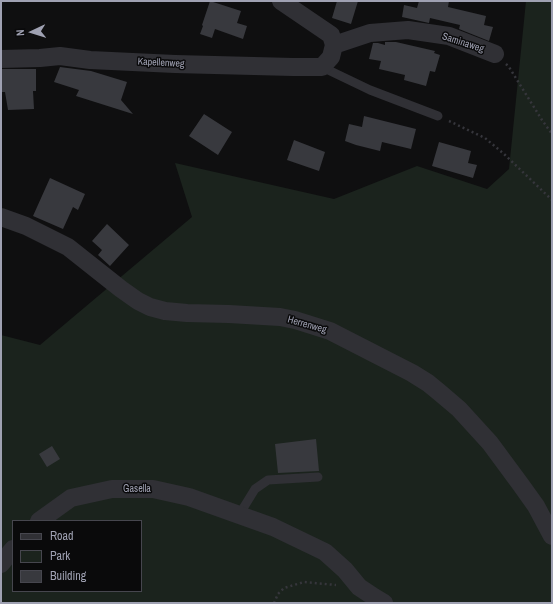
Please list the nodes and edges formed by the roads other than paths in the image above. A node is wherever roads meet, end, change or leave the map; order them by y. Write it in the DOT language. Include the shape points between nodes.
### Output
graph roads {
  1 [pos="281,1"];
  2 [pos="334,45"];
  3 [pos="495,54"];
  4 [pos="1,59"];
  5 [pos="322,67"];
  6 [pos="438,116"];
  7 [pos="1,217"];
  8 [pos="318,477"];
  9 [pos="239,515"];
  10 [pos="40,520"];
  11 [pos="552,536"];
  12 [pos="12,551"];
  13 [pos="1,564"];
  14 [pos="384,603"];
  1 -- 2 [label="street" via="331,35"];
  2 -- 3 [label="street, Saminaweg" via="370,33 408,30 449,36"];
  2 -- 5 [label="street" via="331,57"];
  4 -- 5 [label="street, Kapellenweg" via="60,56 175,64"];
  5 -- 6 [label="lane" via="370,90"];
  7 -- 11 [label="street, Herrenweg" via="26,226 68,247 121,289 150,306 165,311 295,320 330,331 412,373 444,396 490,443 532,501"];
  8 -- 9 [label="lane" via="268,480 255,489"];
  9 -- 10 [label="street, Gasella" via="188,497 153,489 112,489 71,498"];
  9 -- 14 [label="street" via="273,527 325,552 360,587"];
  12 -- 13 [label="street"];
}
